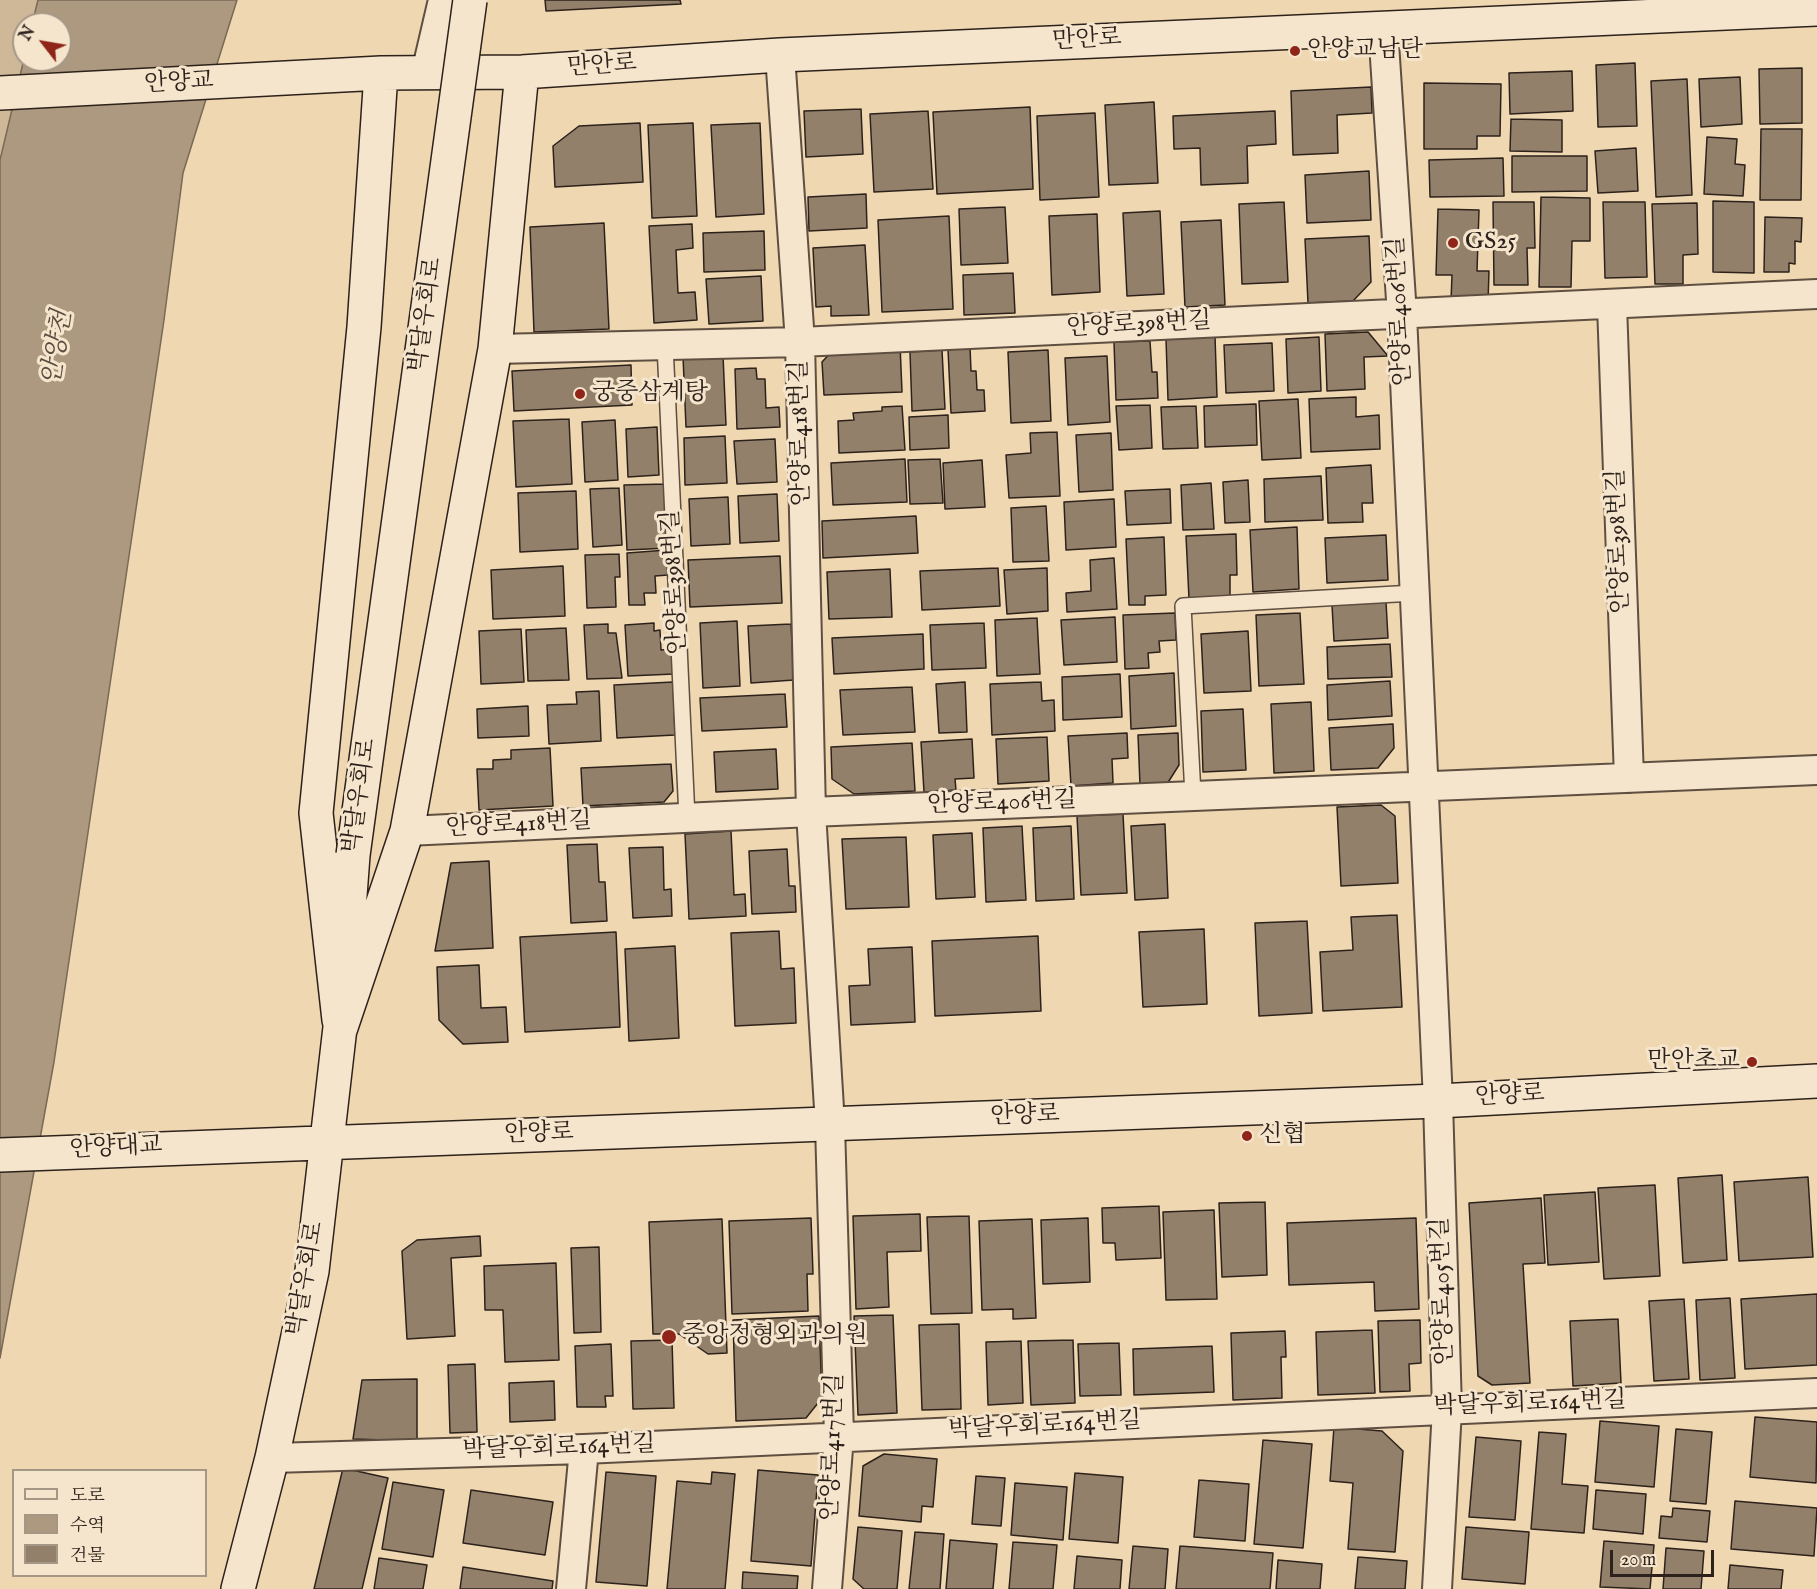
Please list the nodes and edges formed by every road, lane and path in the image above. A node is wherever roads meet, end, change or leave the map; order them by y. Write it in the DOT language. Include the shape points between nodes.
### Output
graph roads {
  1 [pos="443,0"];
  2 [pos="470,0"];
  3 [pos="1817,9"];
  4 [pos="1383,28"];
  5 [pos="780,55"];
  6 [pos="522,72"];
  7 [pos="369,73"];
  8 [pos="426,74"];
  9 [pos="0,93"];
  10 [pos="1817,294"];
  11 [pos="1612,305"];
  12 [pos="1402,315"];
  13 [pos="800,342"];
  14 [pos="665,345"];
  15 [pos="495,350"];
  16 [pos="1414,593"];
  17 [pos="1817,770"];
  18 [pos="1629,778"];
  19 [pos="1423,786"];
  20 [pos="1193,795"];
  21 [pos="811,812"];
  22 [pos="687,818"];
  23 [pos="407,831"];
  24 [pos="340,1030"];
  25 [pos="1817,1081"];
  26 [pos="1438,1101"];
  27 [pos="830,1125"];
  28 [pos="328,1143"];
  29 [pos="232,1144"];
  30 [pos="0,1155"];
  31 [pos="1817,1393"];
  32 [pos="1447,1409"];
  33 [pos="839,1436"];
  34 [pos="584,1449"];
  35 [pos="272,1458"];
  36 [pos="238,1589"];
  37 [pos="571,1589"];
  38 [pos="827,1589"];
  39 [pos="1437,1589"];
  1 -- 8 [label="street"];
  2 -- 24 [label="street, 박달우회로, bridge" via="353,855"];
  3 -- 4 [label="street, 만안로"];
  4 -- 5 [label="street, 만안로"];
  4 -- 12 [label="street, 안양로406번길"];
  5 -- 6 [label="street, 만안로"];
  5 -- 13 [label="street, 안양로418번길"];
  6 -- 8 [label="street, 만안로"];
  6 -- 15 [label="street"];
  7 -- 8 [label="street, 만안로"];
  7 -- 9 [label="street, 안양교"];
  7 -- 24 [label="street" via="364,327 316,813"];
  10 -- 11 [label="street, 안양로398번길"];
  11 -- 12 [label="street, 안양로398번길"];
  11 -- 18 [label="street, 안양로398번길"];
  12 -- 13 [label="street, 안양로398번길"];
  12 -- 16 [label="street, 안양로406번길"];
  13 -- 14 [label="street, 안양로398번길"];
  13 -- 21 [label="street, 안양로418번길"];
  14 -- 15 [label="street, 안양로398번길"];
  14 -- 22 [label="lane, 안양로398번길"];
  15 -- 23 [label="street"];
  16 -- 19 [label="street, 안양로406번길"];
  16 -- 20 [label="lane" via="1183,606"];
  17 -- 18 [label="street"];
  18 -- 19 [label="street"];
  19 -- 20 [label="street, 안양로406번길"];
  19 -- 26 [label="street, 안양로406번길"];
  20 -- 21 [label="street, 안양로406번길"];
  21 -- 22 [label="street, 안양로418번길"];
  21 -- 27 [label="street, 안양로418번길"];
  22 -- 23 [label="street, 안양로418번길"];
  23 -- 24 [label="street"];
  24 -- 28 [label="street, 박달우회로"];
  25 -- 26 [label="street, 안양로"];
  26 -- 27 [label="street, 안양로"];
  26 -- 32 [label="street, 안양로405번길"];
  27 -- 28 [label="street, 안양로"];
  27 -- 33 [label="street, 안양로417번길"];
  28 -- 29 [label="street, 안양로"];
  28 -- 35 [label="street, 박달우회로" via="312,1271"];
  29 -- 30 [label="street, 안양대교"];
  31 -- 32 [label="street, 박달우회로164번길"];
  32 -- 33 [label="street, 박달우회로164번길"];
  32 -- 39 [label="street, 안양로405번길"];
  33 -- 34 [label="street, 박달우회로164번길"];
  33 -- 38 [label="street, 안양로417번길"];
  34 -- 35 [label="street, 박달우회로164번길"];
  34 -- 37 [label="street"];
  35 -- 36 [label="street, 박달우회로"];
}
